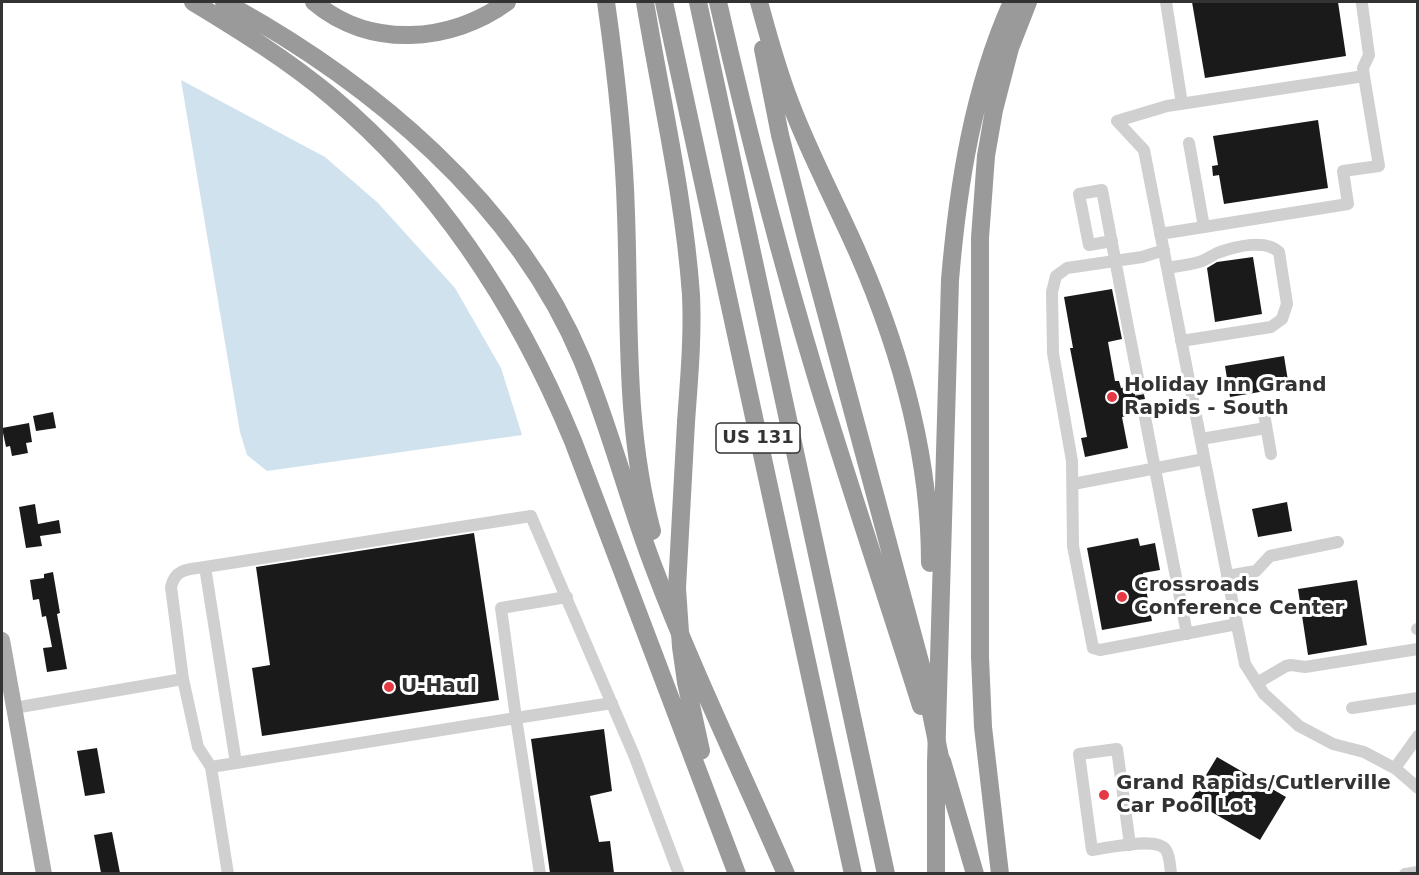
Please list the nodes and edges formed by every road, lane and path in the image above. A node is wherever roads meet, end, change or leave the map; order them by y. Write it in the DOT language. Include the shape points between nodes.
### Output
graph roads {
  1 [pos="193,2"];
  2 [pos="224,2"];
  3 [pos="314,2"];
  4 [pos="507,2"];
  5 [pos="606,2"];
  6 [pos="645,2"];
  7 [pos="664,2"];
  8 [pos="698,2"];
  9 [pos="718,2"];
  10 [pos="754,2"];
  11 [pos="759,2"];
  12 [pos="1012,2"];
  13 [pos="1028,2"];
  14 [pos="1166,2"];
  15 [pos="1362,4"];
  16 [pos="1364,76"];
  17 [pos="1182,104"];
  18 [pos="1189,143"];
  19 [pos="1204,226"];
  20 [pos="1160,234"];
  21 [pos="1112,241"];
  22 [pos="1164,250"];
  23 [pos="1116,262"];
  24 [pos="1167,268"];
  25 [pos="1181,341"];
  26 [pos="1139,383"];
  27 [pos="1143,407"];
  28 [pos="1263,408"];
  29 [pos="1266,428"];
  30 [pos="1201,439"];
  31 [pos="1271,454"];
  32 [pos="1204,459"];
  33 [pos="1155,468"];
  34 [pos="1073,484"];
  35 [pos="1338,542"];
  36 [pos="205,567"];
  37 [pos="1227,576"];
  38 [pos="567,597"];
  39 [pos="1237,624"];
  40 [pos="1187,634"];
  41 [pos="2,640"];
  42 [pos="1418,649"];
  43 [pos="691,677"];
  44 [pos="183,679"];
  45 [pos="1257,683"];
  46 [pos="1418,698"];
  47 [pos="612,703"];
  48 [pos="14,708"];
  49 [pos="1352,708"];
  50 [pos="516,718"];
  51 [pos="1417,737"];
  52 [pos="938,760"];
  53 [pos="236,763"];
  54 [pos="211,767"];
  55 [pos="1395,768"];
  56 [pos="1418,788"];
  57 [pos="1130,844"];
  58 [pos="1418,872"];
  59 [pos="44,873"];
  60 [pos="228,873"];
  61 [pos="540,873"];
  62 [pos="679,873"];
  63 [pos="737,873"];
  64 [pos="786,873"];
  65 [pos="853,873"];
  66 [pos="886,873"];
  67 [pos="936,873"];
  68 [pos="975,873"];
  69 [pos="1000,873"];
  70 [pos="1171,873"];
  71 [pos="1405,873"];
  1 -- 63 [label="highway" via="286,61 363,124 437,205 503,299 553,391"];
  2 -- 43 [label="highway" via="305,51 387,112 453,170 510,235 555,304 582,359"];
  3 -- 4 [label="highway" via="353,24 401,36 456,28"];
  5 -- 43 [label="highway" via="622,141 630,394 636,457"];
  6 -- 43 [label="highway, bridge" via="685,235 691,295 692,334 677,557 681,647"];
  7 -- 65 [label="highway, US 131"];
  8 -- 66 [label="highway, US 131"];
  9 -- 52 [label="highway, bridge" via="790,288"];
  10 -- 52 [label="highway, bridge" via="780,135 922,669"];
  11 -- 52 [label="highway" via="789,101 885,321 916,429 930,541"];
  12 -- 52 [label="highway" via="979,96 956,217 950,304"];
  13 -- 69 [label="highway" via="1010,48 994,110 980,238 980,657 983,727"];
  14 -- 17 [label="street"];
  15 -- 16 [label="street" via="1369,55"];
  16 -- 17 [label="street"];
  16 -- 19 [label="street" via="1378,166 1343,171 1348,204"];
  17 -- 20 [label="street" via="1117,121 1144,150"];
  18 -- 19 [label="street"];
  19 -- 20 [label="street"];
  20 -- 22 [label="street"];
  21 -- 23 [label="street"];
  22 -- 23 [label="street"];
  22 -- 24 [label="street"];
  23 -- 26 [label="street"];
  23 -- 34 [label="street" via="1066,268 1056,276 1054,284 1053,352"];
  24 -- 25 [label="street"];
  24 -- 25 [label="street" via="1250,246 1274,247 1279,252 1287,304 1282,319 1270,327"];
  25 -- 30 [label="street"];
  27 -- 33 [label="street"];
  28 -- 29 [label="street"];
  29 -- 30 [label="street"];
  29 -- 31 [label="street"];
  30 -- 32 [label="street"];
  32 -- 33 [label="street"];
  32 -- 37 [label="street"];
  33 -- 34 [label="street"];
  33 -- 40 [label="street"];
  34 -- 40 [label="street" via="1073,546 1093,648 1100,650"];
  35 -- 37 [label="street" via="1270,556 1256,571"];
  36 -- 38 [label="street" via="531,516"];
  36 -- 44 [label="street" via="181,570 171,587"];
  36 -- 53 [label="street"];
  37 -- 39 [label="street"];
  38 -- 47 [label="street"];
  38 -- 50 [label="street" via="501,608"];
  39 -- 40 [label="street"];
  39 -- 45 [label="street" via="1245,664"];
  41 -- 48 [label="main road"];
  42 -- 45 [label="street" via="1305,667 1291,665"];
  43 -- 63 [label="highway" via="705,768"];
  43 -- 64 [label="highway"];
  44 -- 48 [label="street"];
  44 -- 54 [label="street" via="198,747"];
  45 -- 55 [label="street" via="1299,726"];
  46 -- 49 [label="street"];
  47 -- 50 [label="street"];
  47 -- 62 [label="street"];
  48 -- 59 [label="main road"];
  50 -- 53 [label="street"];
  50 -- 61 [label="street"];
  51 -- 55 [label="street"];
  52 -- 67 [label="highway"];
  52 -- 68 [label="highway"];
  53 -- 54 [label="street"];
  54 -- 60 [label="street"];
  55 -- 56 [label="street"];
  57 -- 57 [label="street" via="1092,850 1079,754 1117,749"];
  57 -- 70 [label="street" via="1149,843 1165,848"];
  58 -- 71 [label="street"];
}
